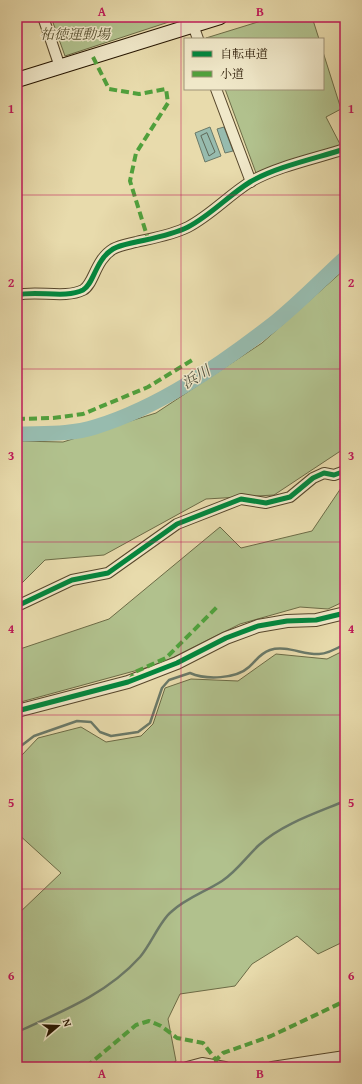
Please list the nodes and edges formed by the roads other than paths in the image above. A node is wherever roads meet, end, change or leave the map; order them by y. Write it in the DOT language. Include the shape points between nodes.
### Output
graph roads {
  1 [pos="43,17"];
  2 [pos="220,17"];
  3 [pos="193,25"];
  4 [pos="198,38"];
  5 [pos="60,67"];
  6 [pos="17,80"];
  7 [pos="216,90"];
  8 [pos="345,149"];
  9 [pos="251,182"];
  10 [pos="17,295"];
  11 [pos="345,471"];
  12 [pos="17,606"];
  13 [pos="345,613"];
  14 [pos="17,712"];
  15 [pos="345,1056"];
  16 [pos="187,1067"];
  17 [pos="225,1067"];
  18 [pos="272,1067"];
  1 -- 5 [label="street"];
  2 -- 3 [label="main road"];
  3 -- 4 [label="street"];
  3 -- 5 [label="main road"];
  5 -- 6 [label="main road"];
  7 -- 9 [label="street"];
  8 -- 9 [label="street"];
  9 -- 10 [label="street" via="189,226 171,234 117,247 107,253 84,290 70,294"];
  11 -- 12 [label="street" via="334,475 324,473 313,478 290,497 266,503 241,499 177,524 108,573 72,580"];
  13 -- 14 [label="street" via="316,620 287,620 258,626 128,682"];
  15 -- 18 [label="street"];
  16 -- 17 [label="street" via="202,1063"];
}
